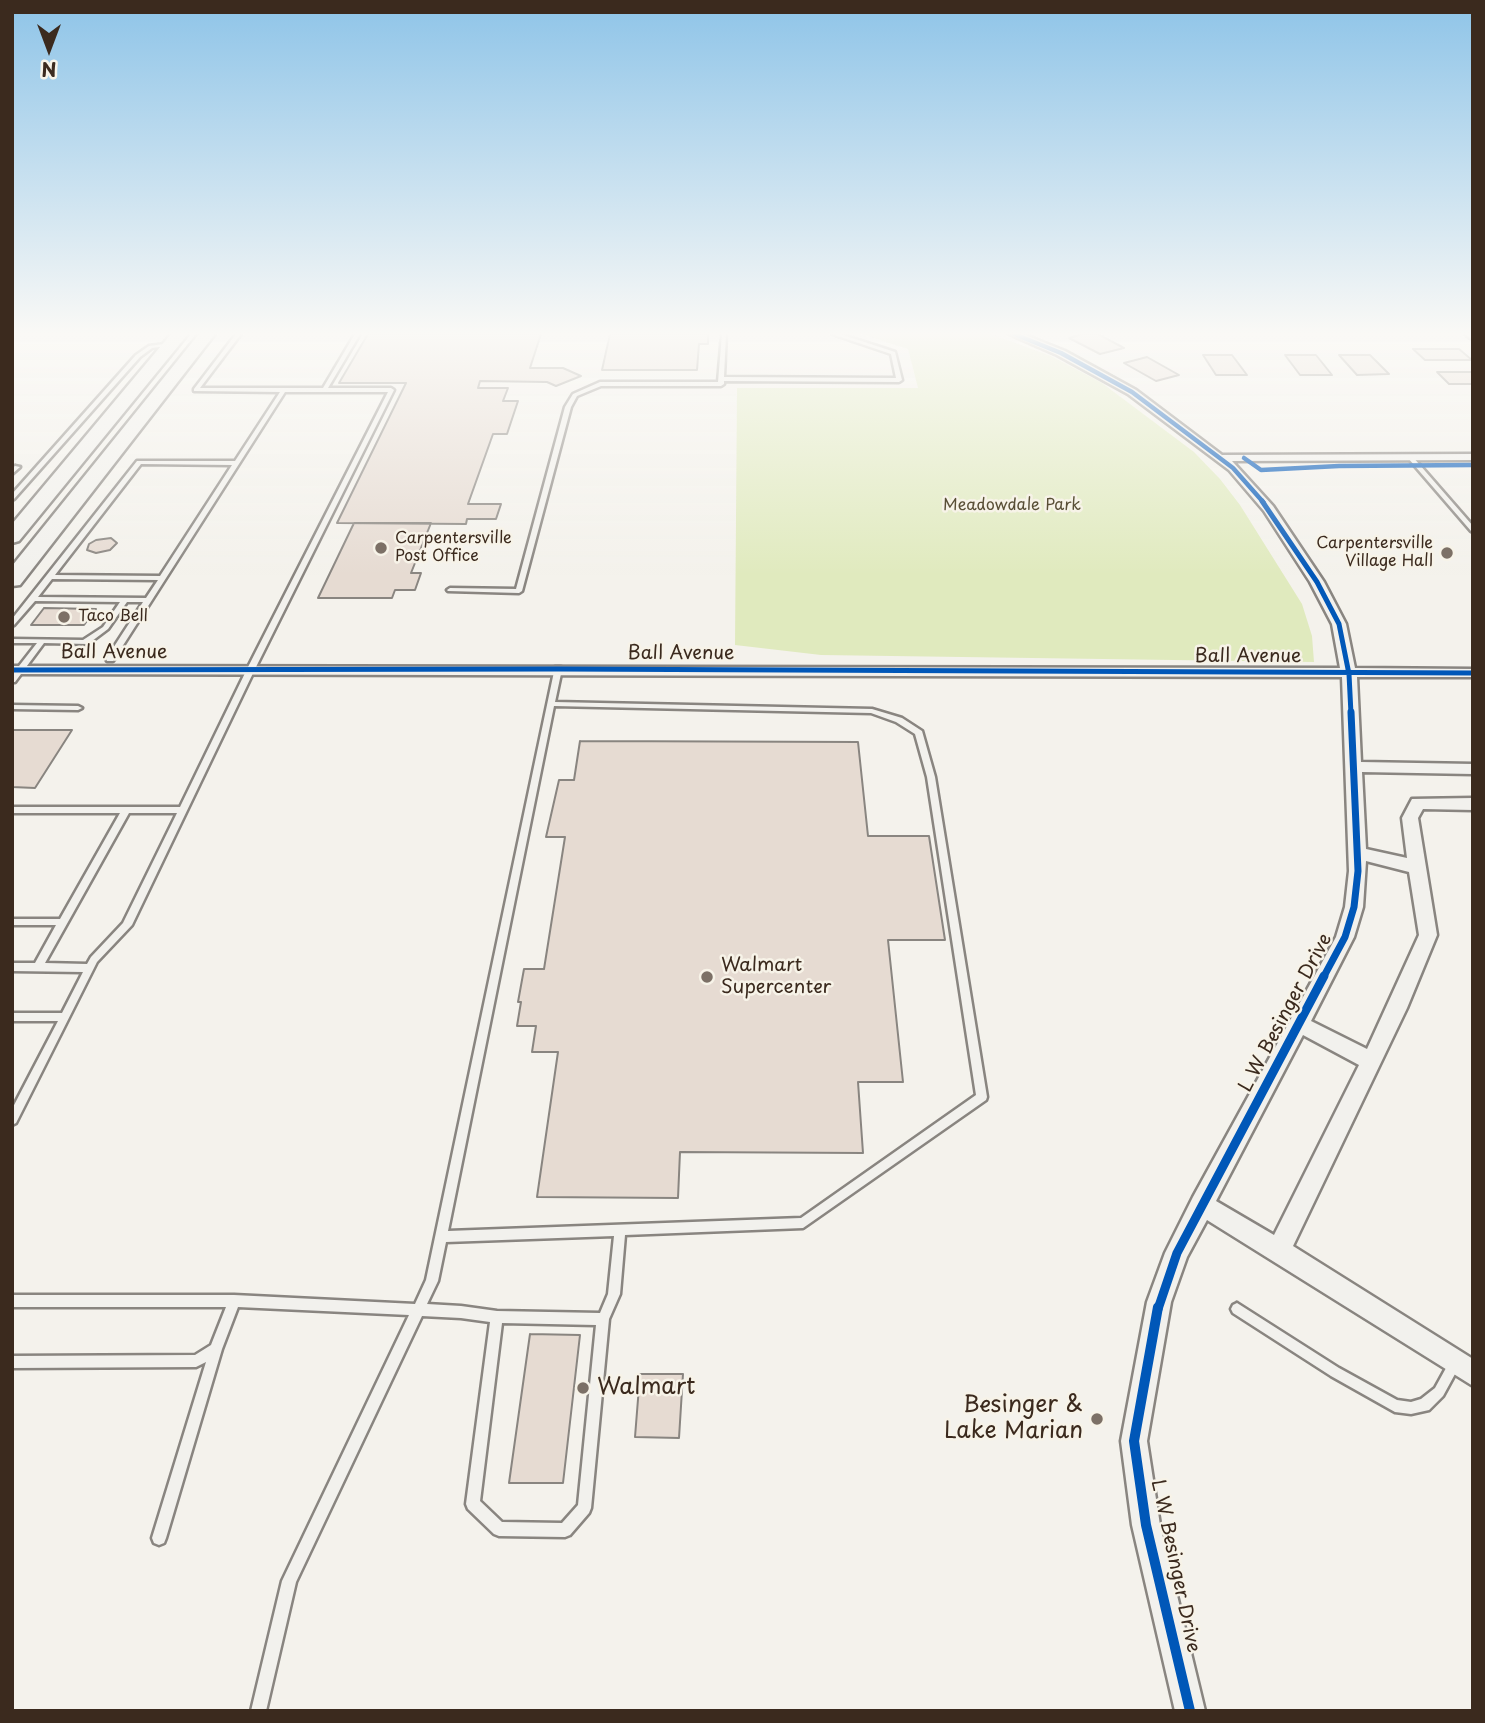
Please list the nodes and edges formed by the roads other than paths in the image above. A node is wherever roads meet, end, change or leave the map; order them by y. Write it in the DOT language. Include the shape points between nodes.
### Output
graph roads {
  1 [pos="86,414"];
  2 [pos="114,414"];
  3 [pos="143,414"];
  4 [pos="268,414"];
  5 [pos="379,414"];
  6 [pos="566,414"];
  7 [pos="1161,414"];
  8 [pos="1410,457"];
  9 [pos="1473,457"];
  10 [pos="1222,458"];
  11 [pos="237,463"];
  12 [pos="12,498"];
  13 [pos="1473,530"];
  14 [pos="12,537"];
  15 [pos="49,577"];
  16 [pos="162,578"];
  17 [pos="12,580"];
  18 [pos="450,590"];
  19 [pos="33,599"];
  20 [pos="125,600"];
  21 [pos="148,600"];
  22 [pos="12,624"];
  23 [pos="12,641"];
  24 [pos="41,642"];
  25 [pos="110,659"];
  26 [pos="251,669"];
  27 [pos="558,669"];
  28 [pos="15,673"];
  29 [pos="1473,673"];
  30 [pos="1349,674"];
  31 [pos="551,704"];
  32 [pos="12,707"];
  33 [pos="78,708"];
  34 [pos="1353,767"];
  35 [pos="1473,769"];
  36 [pos="1473,804"];
  37 [pos="12,810"];
  38 [pos="125,810"];
  39 [pos="183,810"];
  40 [pos="1357,853"];
  41 [pos="1417,867"];
  42 [pos="12,922"];
  43 [pos="63,922"];
  44 [pos="12,967"];
  45 [pos="38,967"];
  46 [pos="89,968"];
  47 [pos="12,1017"];
  48 [pos="64,1017"];
  49 [pos="1299,1024"];
  50 [pos="1371,1061"];
  51 [pos="12,1120"];
  52 [pos="1201,1204"];
  53 [pos="620,1230"];
  54 [pos="440,1237"];
  55 [pos="1279,1250"];
  56 [pos="12,1301"];
  57 [pos="234,1301"];
  58 [pos="1237,1309"];
  59 [pos="417,1311"];
  60 [pos="497,1317"];
  61 [pos="603,1319"];
  62 [pos="216,1349"];
  63 [pos="12,1363"];
  64 [pos="1464,1369"];
  65 [pos="159,1538"];
  66 [pos="258,1711"];
  67 [pos="1190,1711"];
  1 -- 12 [label="lane"];
  2 -- 14 [label="main road"];
  3 -- 17 [label="main road"];
  4 -- 11 [label="lane"];
  5 -- 26 [label="lane"];
  6 -- 18 [label="lane" via="519,591"];
  7 -- 10 [label="street, L W Besinger Drive"];
  8 -- 9 [label="street"];
  8 -- 10 [label="street"];
  8 -- 13 [label="lane"];
  10 -- 30 [label="street, L W Besinger Drive" via="1269,509 1317,582 1339,624"];
  11 -- 15 [label="lane" via="139,462"];
  11 -- 16 [label="lane"];
  15 -- 16 [label="lane"];
  15 -- 19 [label="lane"];
  16 -- 21 [label="lane"];
  19 -- 20 [label="lane"];
  19 -- 22 [label="lane"];
  20 -- 21 [label="lane"];
  20 -- 24 [label="lane" via="106,628 85,642"];
  21 -- 25 [label="lane"];
  23 -- 24 [label="lane"];
  24 -- 28 [label="lane"];
  26 -- 27 [label="street, Ball Avenue"];
  26 -- 28 [label="street, Ball Avenue"];
  26 -- 39 [label="lane"];
  27 -- 30 [label="street, Ball Avenue"];
  27 -- 31 [label="lane"];
  29 -- 30 [label="street, Ball Avenue"];
  30 -- 34 [label="street, L W Besinger Drive"];
  31 -- 53 [label="lane" via="872,711 919,733 931,777 982,1097 803,1223"];
  31 -- 54 [label="lane"];
  32 -- 33 [label="lane"];
  34 -- 35 [label="street"];
  34 -- 40 [label="street, L W Besinger Drive"];
  36 -- 41 [label="street" via="1418,803 1410,818"];
  37 -- 38 [label="lane"];
  38 -- 39 [label="lane"];
  38 -- 43 [label="lane"];
  39 -- 46 [label="lane" via="127,925"];
  40 -- 41 [label="street"];
  40 -- 49 [label="street, L W Besinger Drive" via="1354,907 1345,937"];
  41 -- 50 [label="street" via="1428,935"];
  42 -- 43 [label="lane"];
  43 -- 45 [label="lane"];
  44 -- 45 [label="lane"];
  45 -- 46 [label="lane"];
  46 -- 48 [label="lane"];
  47 -- 48 [label="lane"];
  48 -- 51 [label="lane"];
  49 -- 50 [label="street"];
  49 -- 52 [label="street, L W Besinger Drive"];
  50 -- 55 [label="street"];
  52 -- 55 [label="street"];
  52 -- 67 [label="street, L W Besinger Drive" via="1159,1303 1134,1440 1146,1525"];
  53 -- 54 [label="lane"];
  53 -- 61 [label="lane" via="614,1294"];
  54 -- 59 [label="lane" via="432,1281"];
  55 -- 64 [label="street"];
  56 -- 57 [label="lane"];
  57 -- 59 [label="lane"];
  57 -- 62 [label="lane"];
  58 -- 64 [label="lane" via="1395,1406 1424,1405"];
  59 -- 60 [label="lane"];
  59 -- 66 [label="lane" via="289,1581"];
  60 -- 61 [label="lane"];
  60 -- 61 [label="lane" via="474,1504 499,1529 565,1530 584,1508"];
  62 -- 63 [label="lane" via="197,1361"];
  62 -- 65 [label="lane"];
}
